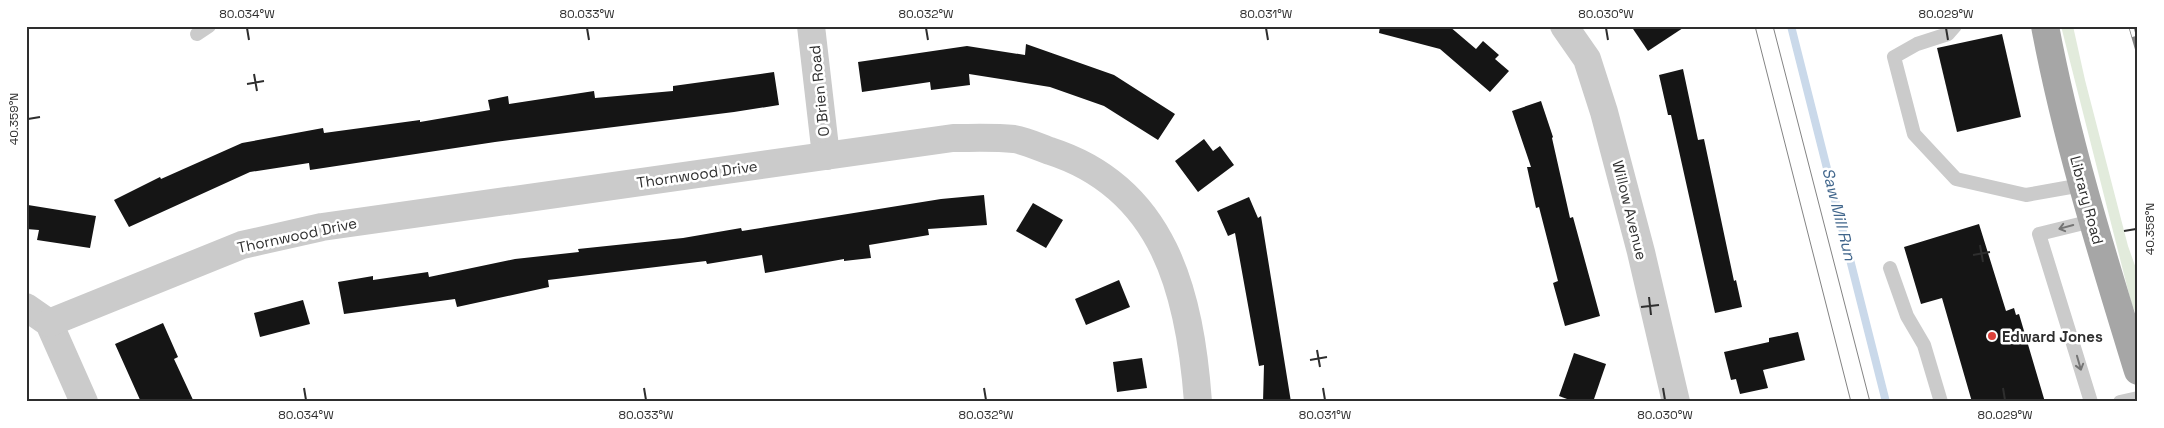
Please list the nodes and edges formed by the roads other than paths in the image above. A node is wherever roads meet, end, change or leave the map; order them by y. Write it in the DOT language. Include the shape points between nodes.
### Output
graph roads {
  1 [pos="209,26"];
  2 [pos="811,26"];
  3 [pos="1564,26"];
  4 [pos="1955,26"];
  5 [pos="2045,26"];
  6 [pos="197,34"];
  7 [pos="826,156"];
  8 [pos="2082,185"];
  9 [pos="2092,220"];
  10 [pos="1890,268"];
  11 [pos="26,307"];
  12 [pos="48,323"];
  13 [pos="2138,370"];
  14 [pos="1669,395"];
  15 [pos="2138,398"];
  16 [pos="84,402"];
  17 [pos="1198,402"];
  18 [pos="1941,402"];
  19 [pos="2091,402"];
  20 [pos="2120,402"];
  1 -- 6 [label="lane"];
  2 -- 7 [label="street, O Brien Road"];
  3 -- 14 [label="street, Willow Avenue" via="1587,59 1604,112 1641,252"];
  4 -- 8 [label="lane" via="1948,34 1894,56 1914,134 1956,179 2026,195"];
  5 -- 8 [label="main road, Library Road" via="2058,94"];
  7 -- 12 [label="street, Thornwood Drive" via="322,227 242,245"];
  7 -- 17 [label="street, Thornwood Drive" via="953,138 1014,139 1072,158 1116,186 1145,216 1165,248 1181,289 1194,352"];
  8 -- 9 [label="main road, Library Road"];
  9 -- 13 [label="main road, Library Road"];
  9 -- 19 [label="lane, one-way" via="2040,234"];
  10 -- 18 [label="lane" via="1907,316 1924,345"];
  11 -- 12 [label="street"];
  12 -- 16 [label="street"];
  15 -- 20 [label="lane"];
}
